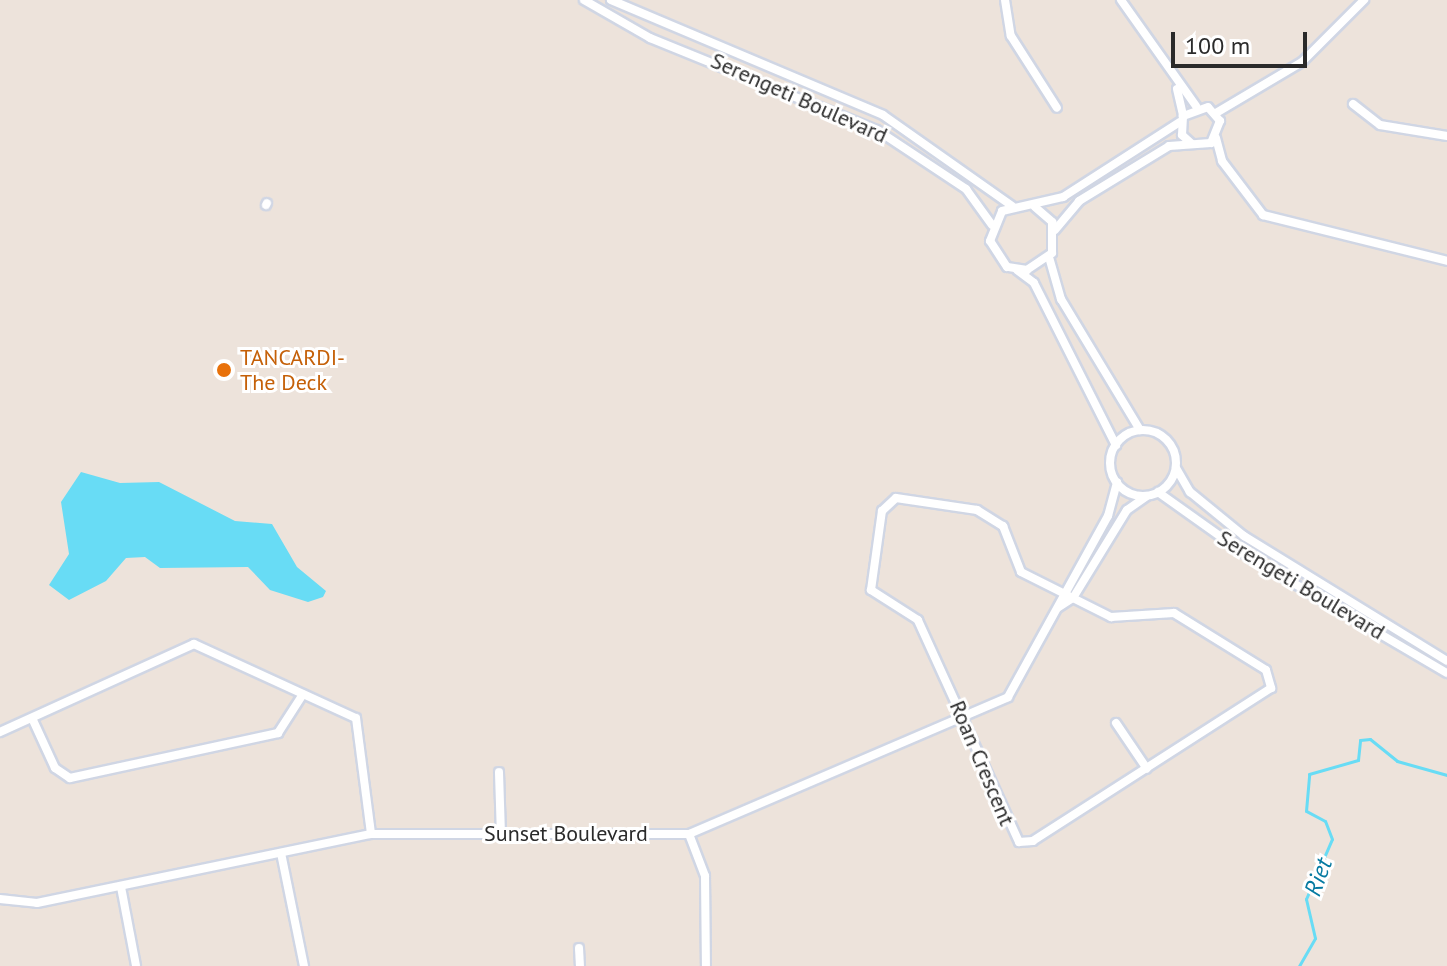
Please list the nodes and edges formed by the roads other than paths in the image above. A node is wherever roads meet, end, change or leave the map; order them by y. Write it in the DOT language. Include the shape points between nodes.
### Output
graph roads {
  1 [pos="584,0"];
  2 [pos="611,0"];
  3 [pos="1005,0"];
  4 [pos="1121,0"];
  5 [pos="1364,0"];
  6 [pos="1177,88"];
  7 [pos="1353,104"];
  8 [pos="1196,106"];
  9 [pos="1057,108"];
  10 [pos="1216,113"];
  11 [pos="1182,119"];
  12 [pos="1447,136"];
  13 [pos="1216,138"];
  14 [pos="1195,145"];
  15 [pos="1122,161"];
  16 [pos="1222,161"];
  17 [pos="1128,171"];
  18 [pos="1012,206"];
  19 [pos="1035,207"];
  20 [pos="992,225"];
  21 [pos="1055,230"];
  22 [pos="1049,256"];
  23 [pos="1447,261"];
  24 [pos="1017,270"];
  25 [pos="1140,430"];
  26 [pos="1116,445"];
  27 [pos="1176,468"];
  28 [pos="1117,482"];
  29 [pos="1158,492"];
  30 [pos="1148,496"];
  31 [pos="1086,553"];
  32 [pos="1096,559"];
  33 [pos="1063,592"];
  34 [pos="1073,598"];
  35 [pos="1059,607"];
  36 [pos="1447,661"];
  37 [pos="1447,673"];
  38 [pos="303,694"];
  39 [pos="32,718"];
  40 [pos="963,718"];
  41 [pos="1116,723"];
  42 [pos="0,732"];
  43 [pos="1147,769"];
  44 [pos="499,772"];
  45 [pos="371,834"];
  46 [pos="501,834"];
  47 [pos="689,834"];
  48 [pos="281,853"];
  49 [pos="121,887"];
  50 [pos="0,899"];
  51 [pos="579,948"];
  52 [pos="136,966"];
  53 [pos="304,966"];
  54 [pos="580,966"];
  55 [pos="706,966"];
  1 -- 20 [label="street, Serengeti Boulevard" via="650,38 877,130 966,189"];
  2 -- 18 [label="street, Serengeti Boulevard" via="883,115"];
  3 -- 9 [label="street" via="1011,36"];
  4 -- 6 [label="street"];
  5 -- 10 [label="street" via="1302,62"];
  6 -- 8 [label="street"];
  6 -- 11 [label="street"];
  7 -- 12 [label="street" via="1380,125"];
  8 -- 10 [label="street"];
  8 -- 11 [label="street"];
  10 -- 13 [label="street"];
  11 -- 14 [label="street"];
  11 -- 15 [label="street"];
  13 -- 14 [label="street"];
  13 -- 16 [label="street"];
  14 -- 16 [label="street"];
  14 -- 17 [label="street" via="1169,146"];
  15 -- 17 [label="street"];
  15 -- 19 [label="street"];
  16 -- 23 [label="street" via="1263,215"];
  17 -- 21 [label="street" via="1079,201"];
  18 -- 19 [label="street"];
  18 -- 20 [label="street"];
  19 -- 21 [label="street"];
  20 -- 24 [label="street" via="992,252"];
  21 -- 22 [label="street"];
  22 -- 24 [label="street"];
  22 -- 25 [label="street" via="1061,299"];
  24 -- 26 [label="street" via="1034,283"];
  25 -- 26 [label="street"];
  25 -- 27 [label="street" via="1166,438"];
  26 -- 28 [label="street" via="1111,467"];
  27 -- 29 [label="street"];
  27 -- 36 [label="street, Serengeti Boulevard" via="1190,492 1244,536"];
  28 -- 30 [label="street"];
  28 -- 31 [label="street" via="1108,516"];
  29 -- 30 [label="street"];
  29 -- 37 [label="street, Serengeti Boulevard" via="1249,557"];
  30 -- 32 [label="street" via="1127,510"];
  31 -- 32 [label="street"];
  31 -- 33 [label="street"];
  32 -- 34 [label="street"];
  33 -- 34 [label="street"];
  33 -- 35 [label="street, Sunset Boulevard"];
  33 -- 40 [label="street, Roan Crescent" via="1021,572 1003,526 977,510 905,498 886,504 871,590 918,620"];
  34 -- 35 [label="street"];
  34 -- 43 [label="street, Roan Crescent" via="1111,617 1174,613 1272,679 1264,696"];
  35 -- 40 [label="street, Sunset Boulevard" via="1015,689"];
  38 -- 39 [label="street" via="194,644"];
  38 -- 39 [label="street" via="278,733 70,778 55,768"];
  38 -- 45 [label="street" via="359,722"];
  39 -- 42 [label="street"];
  40 -- 43 [label="street, Roan Crescent" via="1014,837 1025,844"];
  40 -- 47 [label="street, Sunset Boulevard"];
  41 -- 43 [label="street"];
  44 -- 46 [label="street"];
  45 -- 46 [label="street, Sunset Boulevard"];
  45 -- 48 [label="street, Sunset Boulevard"];
  46 -- 47 [label="street, Sunset Boulevard"];
  47 -- 55 [label="street" via="705,876"];
  48 -- 49 [label="street, Sunset Boulevard"];
  48 -- 53 [label="street"];
  49 -- 50 [label="street, Sunset Boulevard" via="37,903"];
  49 -- 52 [label="street"];
  51 -- 54 [label="street"];
}
